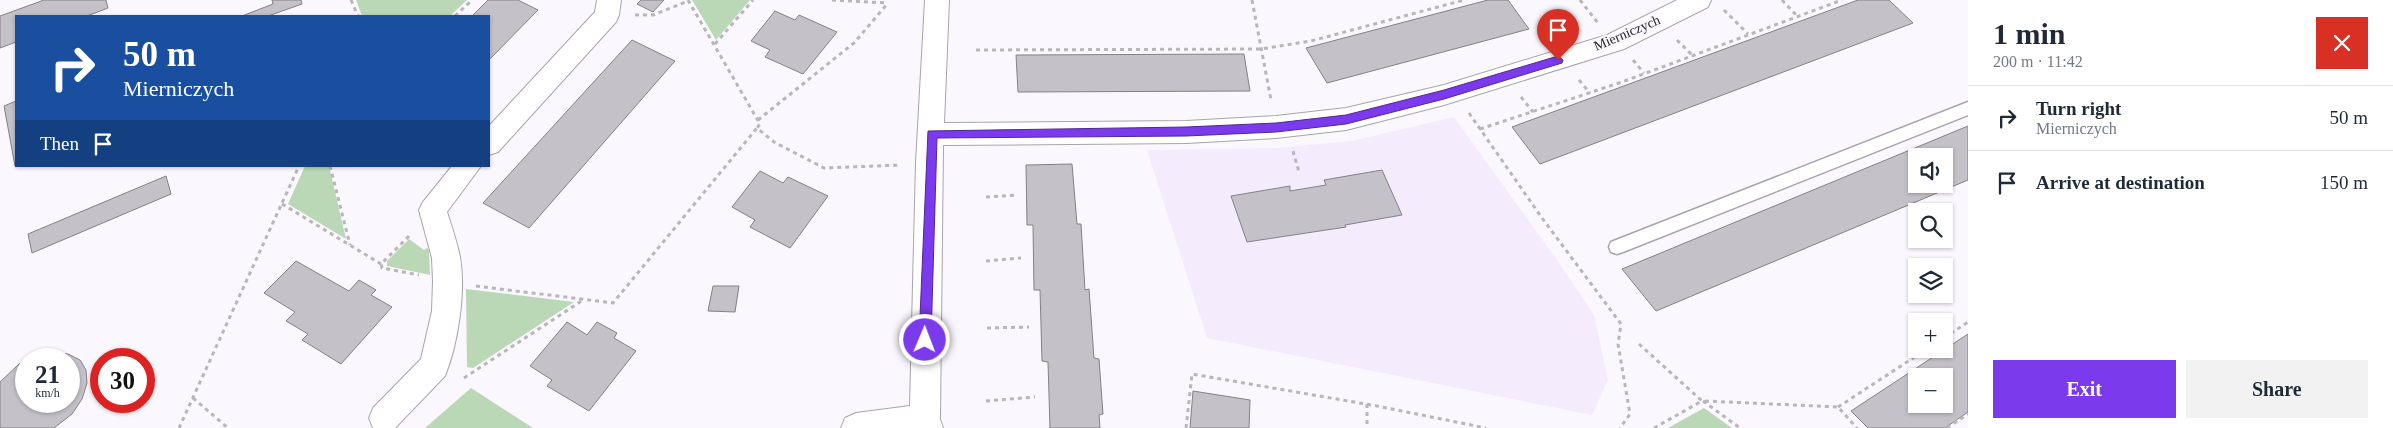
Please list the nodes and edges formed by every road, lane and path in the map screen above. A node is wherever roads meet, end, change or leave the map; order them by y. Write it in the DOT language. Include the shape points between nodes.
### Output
graph roads {
  1 [pos="352,0"];
  2 [pos="472,0"];
  3 [pos="610,0"];
  4 [pos="688,0"];
  5 [pos="753,0"];
  6 [pos="832,0"];
  7 [pos="937,0"];
  8 [pos="1252,0"];
  9 [pos="1464,0"];
  10 [pos="1782,0"];
  11 [pos="1842,0"];
  12 [pos="1710,3"];
  13 [pos="358,15"];
  14 [pos="456,15"];
  15 [pos="630,15"];
  16 [pos="1797,16"];
  17 [pos="1748,34"];
  18 [pos="1676,39"];
  19 [pos="715,44"];
  20 [pos="1261,49"];
  21 [pos="976,50"];
  22 [pos="1628,54"];
  23 [pos="1692,55"];
  24 [pos="1644,73"];
  25 [pos="1575,75"];
  26 [pos="1269,92"];
  27 [pos="1517,92"];
  28 [pos="1590,93"];
  29 [pos="1464,106"];
  30 [pos="1968,108"];
  31 [pos="1532,112"];
  32 [pos="758,120"];
  33 [pos="757,128"];
  34 [pos="1480,130"];
  35 [pos="932,134"];
  36 [pos="490,143"];
  37 [pos="1292,146"];
  38 [pos="907,165"];
  39 [pos="299,167"];
  40 [pos="330,167"];
  41 [pos="467,167"];
  42 [pos="1299,172"];
  43 [pos="1017,195"];
  44 [pos="986,197"];
  45 [pos="282,204"];
  46 [pos="433,210"];
  47 [pos="350,245"];
  48 [pos="1617,247"];
  49 [pos="1021,258"];
  50 [pos="986,261"];
  51 [pos="381,264"];
  52 [pos="429,277"];
  53 [pos="471,285"];
  54 [pos="584,300"];
  55 [pos="1968,322"];
  56 [pos="987,328"];
  57 [pos="1029,328"];
  58 [pos="1953,332"];
  59 [pos="1639,344"];
  60 [pos="1913,358"];
  61 [pos="464,378"];
  62 [pos="1035,397"];
  63 [pos="193,398"];
  64 [pos="986,401"];
  65 [pos="1702,401"];
  66 [pos="1367,404"];
  67 [pos="1838,407"];
  68 [pos="1968,414"];
  69 [pos="384,418"];
  70 [pos="926,423"];
  71 [pos="179,428"];
  72 [pos="228,428"];
  73 [pos="856,428"];
  74 [pos="1186,428"];
  75 [pos="1367,428"];
  76 [pos="1486,428"];
  77 [pos="1620,428"];
  78 [pos="1654,428"];
  79 [pos="1740,428"];
  80 [pos="1857,428"];
  81 [pos="1947,428"];
  1 -- 13 [label="path"];
  2 -- 14 [label="path"];
  3 -- 36 [label="street" via="607,16"];
  4 -- 15 [label="path" via="653,15"];
  4 -- 19 [label="path"];
  5 -- 19 [label="path"];
  6 -- 32 [label="path" via="888,3 854,43"];
  7 -- 35 [label="street"];
  8 -- 20 [label="path"];
  9 -- 20 [label="path" via="1311,41"];
  10 -- 16 [label="path"];
  11 -- 16 [label="path"];
  12 -- 17 [label="path"];
  12 -- 35 [label="street, Mierniczych" via="1615,42 1444,95 1346,120 1276,128 1186,132"];
  16 -- 17 [label="path"];
  17 -- 23 [label="path"];
  18 -- 23 [label="path"];
  19 -- 32 [label="path"];
  20 -- 21 [label="path"];
  20 -- 26 [label="path"];
  22 -- 24 [label="path"];
  23 -- 24 [label="path"];
  24 -- 28 [label="path"];
  25 -- 28 [label="path"];
  27 -- 31 [label="path"];
  28 -- 31 [label="path"];
  29 -- 34 [label="path"];
  30 -- 48 [label="lane"];
  31 -- 34 [label="path"];
  32 -- 33 [label="path"];
  33 -- 38 [label="path" via="774,142 824,168"];
  33 -- 54 [label="path" via="613,303"];
  34 -- 77 [label="path" via="1621,324 1618,344 1630,414"];
  35 -- 70 [label="street" via="925,340"];
  37 -- 42 [label="path"];
  39 -- 45 [label="path"];
  40 -- 47 [label="path"];
  41 -- 46 [label="street"];
  43 -- 44 [label="path"];
  45 -- 47 [label="path"];
  45 -- 63 [label="path"];
  46 -- 51 [label="path"];
  46 -- 69 [label="street" via="446,258 447,281 446,311 434,366"];
  47 -- 51 [label="path"];
  49 -- 50 [label="path"];
  51 -- 52 [label="path" via="382,268"];
  53 -- 54 [label="path"];
  54 -- 61 [label="path"];
  55 -- 58 [label="path"];
  56 -- 57 [label="path"];
  59 -- 65 [label="path"];
  60 -- 67 [label="path"];
  62 -- 64 [label="path"];
  63 -- 71 [label="path"];
  63 -- 72 [label="path"];
  65 -- 67 [label="path"];
  65 -- 78 [label="path"];
  65 -- 79 [label="path"];
  66 -- 74 [label="path" via="1192,374"];
  66 -- 75 [label="path"];
  66 -- 76 [label="path"];
  67 -- 80 [label="path"];
  68 -- 81 [label="path"];
  70 -- 73 [label="street"];
}
